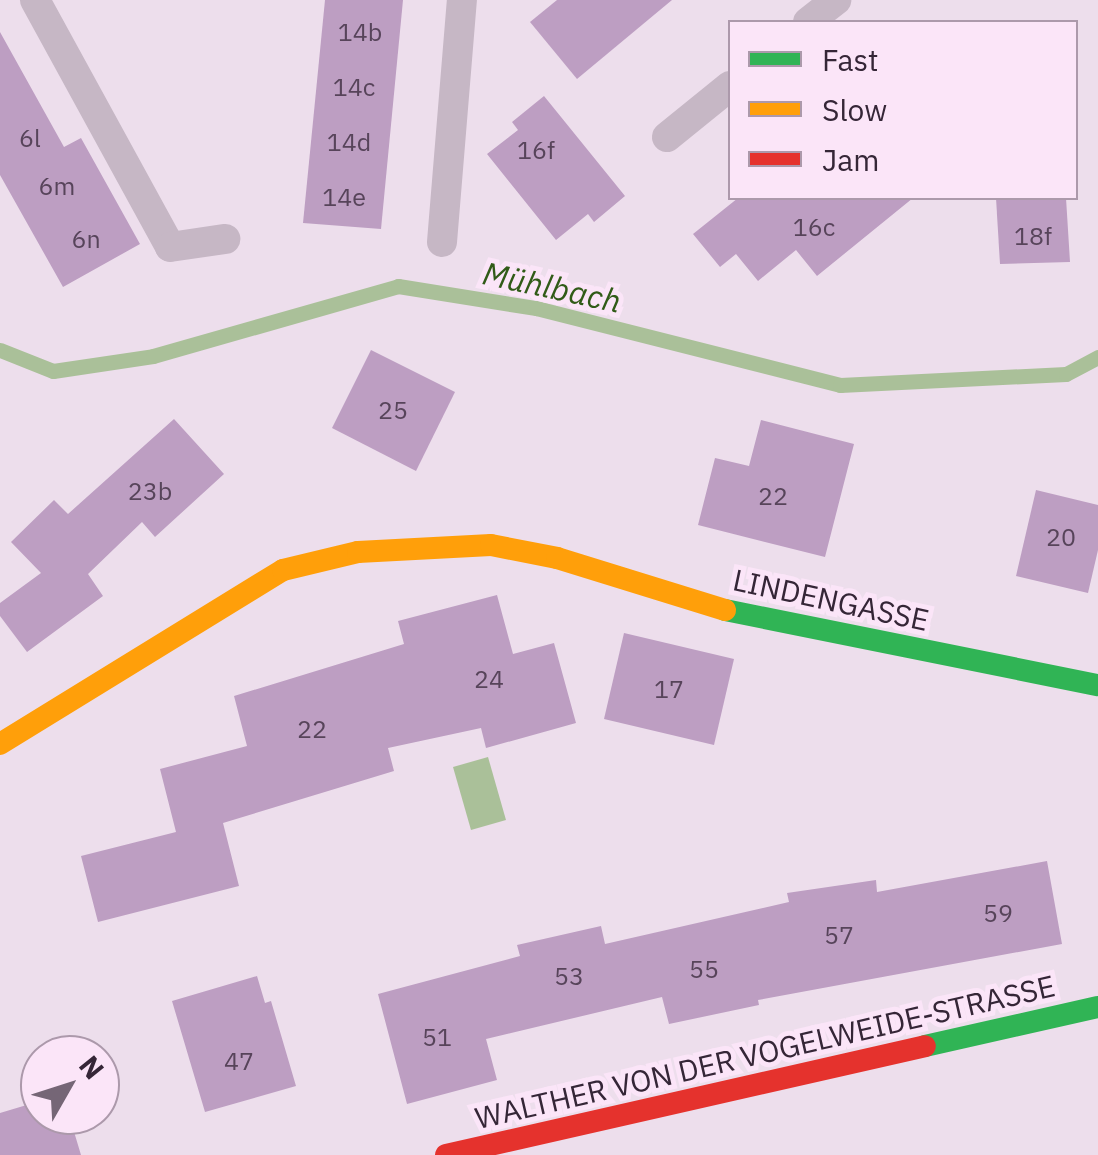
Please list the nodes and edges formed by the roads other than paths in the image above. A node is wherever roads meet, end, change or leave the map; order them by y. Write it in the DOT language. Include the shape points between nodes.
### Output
graph roads {
  1 [pos="36,0"];
  2 [pos="462,0"];
  3 [pos="836,0"];
  4 [pos="811,20"];
  5 [pos="728,88"];
  6 [pos="667,137"];
  7 [pos="225,240"];
  8 [pos="442,242"];
  9 [pos="1098,684"];
  10 [pos="0,744"];
  11 [pos="1098,1007"];
  12 [pos="446,1155"];
  1 -- 7 [label="lane" via="170,247"];
  2 -- 8 [label="lane"];
  3 -- 4 [label="lane"];
  5 -- 6 [label="lane"];
  9 -- 10 [label="street, LINDENGASSE" via="720,609 557,558 491,545 358,552 283,570"];
  11 -- 12 [label="street, WALTHER VON DER VOGELWEIDE-STRASSE"];
}
